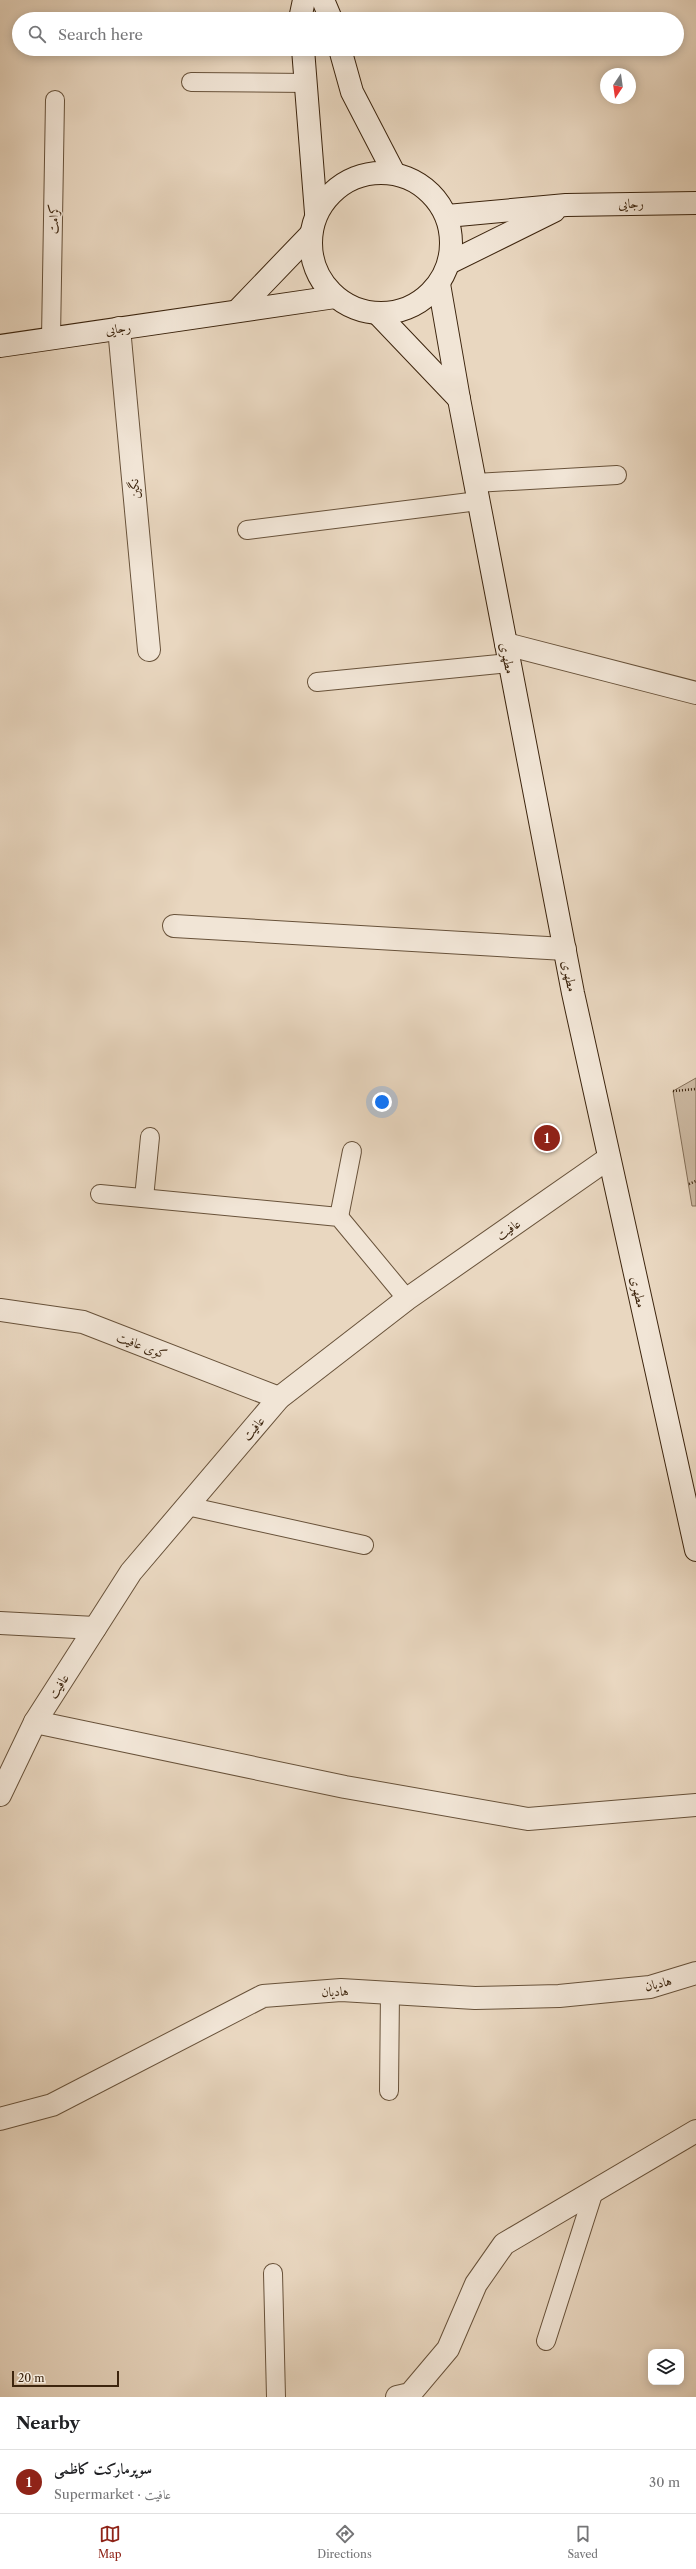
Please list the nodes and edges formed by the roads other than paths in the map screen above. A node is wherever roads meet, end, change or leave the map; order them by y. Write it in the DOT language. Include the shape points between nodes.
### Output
graph roads {
  1 [pos="304,0"];
  2 [pos="323,0"];
  3 [pos="301,12"];
  4 [pos="328,12"];
  5 [pos="304,56"];
  6 [pos="342,56"];
  7 [pos="191,82"];
  8 [pos="307,83"];
  9 [pos="55,100"];
  10 [pos="394,173"];
  11 [pos="696,203"];
  12 [pos="566,205"];
  13 [pos="316,213"];
  14 [pos="447,216"];
  15 [pos="310,235"];
  16 [pos="449,263"];
  17 [pos="439,284"];
  18 [pos="335,297"];
  19 [pos="236,311"];
  20 [pos="378,314"];
  21 [pos="119,328"];
  22 [pos="51,338"];
  23 [pos="0,346"];
  24 [pos="459,399"];
  25 [pos="617,475"];
  26 [pos="476,492"];
  27 [pos="247,530"];
  28 [pos="148,650"];
  29 [pos="508,653"];
  30 [pos="316,682"];
  31 [pos="696,693"];
  32 [pos="174,926"];
  33 [pos="565,949"];
  34 [pos="150,1137"];
  35 [pos="352,1151"];
  36 [pos="609,1158"];
  37 [pos="100,1194"];
  38 [pos="144,1198"];
  39 [pos="339,1217"];
  40 [pos="406,1299"];
  41 [pos="0,1310"];
  42 [pos="279,1398"];
  43 [pos="187,1506"];
  44 [pos="691,1506"];
  45 [pos="364,1545"];
  46 [pos="696,1550"];
  47 [pos="0,1623"];
  48 [pos="95,1628"];
  49 [pos="35,1722"];
  50 [pos="0,1795"];
  51 [pos="696,1805"];
  52 [pos="696,1973"];
  53 [pos="390,1992"];
  54 [pos="389,2091"];
  55 [pos="0,2119"];
  56 [pos="696,2131"];
  57 [pos="594,2191"];
  58 [pos="273,2273"];
  59 [pos="546,2341"];
  60 [pos="276,2397"];
  61 [pos="397,2397"];
  1 -- 3 [label="street"];
  2 -- 4 [label="street"];
  5 -- 8 [label="street"];
  6 -- 10 [label="street" via="352,92"];
  7 -- 8 [label="lane"];
  8 -- 13 [label="street"];
  9 -- 22 [label="lane, کرامت"];
  10 -- 13 [label="street" via="370,172 348,180 330,193"];
  10 -- 14 [label="street" via="416,181 434,196"];
  11 -- 12 [label="street, رجایی"];
  12 -- 14 [label="street, رجایی"];
  12 -- 16 [label="street"];
  13 -- 15 [label="street"];
  14 -- 16 [label="street" via="452,239"];
  15 -- 18 [label="street" via="311,258 320,280"];
  15 -- 19 [label="street"];
  16 -- 17 [label="street"];
  17 -- 20 [label="street" via="423,301 401,311"];
  17 -- 24 [label="street, مطهری"];
  18 -- 19 [label="street, رجایی"];
  18 -- 20 [label="street" via="355,309"];
  19 -- 21 [label="street, رجایی"];
  20 -- 24 [label="street"];
  21 -- 22 [label="street, رجایی"];
  21 -- 28 [label="street, نگین"];
  22 -- 23 [label="street, رجایی"];
  24 -- 26 [label="street, مطهری"];
  25 -- 26 [label="lane"];
  26 -- 27 [label="lane"];
  26 -- 29 [label="street, مطهری"];
  29 -- 30 [label="lane"];
  29 -- 31 [label="street"];
  29 -- 33 [label="street, مطهری"];
  32 -- 33 [label="street"];
  33 -- 36 [label="street, مطهری"];
  34 -- 38 [label="lane"];
  35 -- 39 [label="lane"];
  36 -- 40 [label="street, عافیت"];
  36 -- 44 [label="street, مطهری"];
  37 -- 38 [label="lane"];
  38 -- 39 [label="lane"];
  39 -- 40 [label="lane"];
  40 -- 42 [label="street, عافیت"];
  41 -- 42 [label="street, کوی عافیت" via="83,1322"];
  42 -- 43 [label="street, عافیت"];
  43 -- 45 [label="lane"];
  43 -- 48 [label="street, عافیت" via="131,1572"];
  44 -- 46 [label="street, مطهری"];
  47 -- 48 [label="street"];
  48 -- 49 [label="street, عافیت"];
  49 -- 50 [label="street, عافیت"];
  49 -- 51 [label="street" via="346,1786 528,1819"];
  52 -- 53 [label="street, هادیان" via="650,1987 559,1996 475,1998"];
  53 -- 54 [label="lane"];
  53 -- 55 [label="street, هادیان" via="341,1990 263,1996 52,2105"];
  56 -- 57 [label="street"];
  57 -- 59 [label="lane"];
  57 -- 61 [label="street" via="504,2244 476,2284 448,2348 410,2394"];
  58 -- 60 [label="lane"];
}
